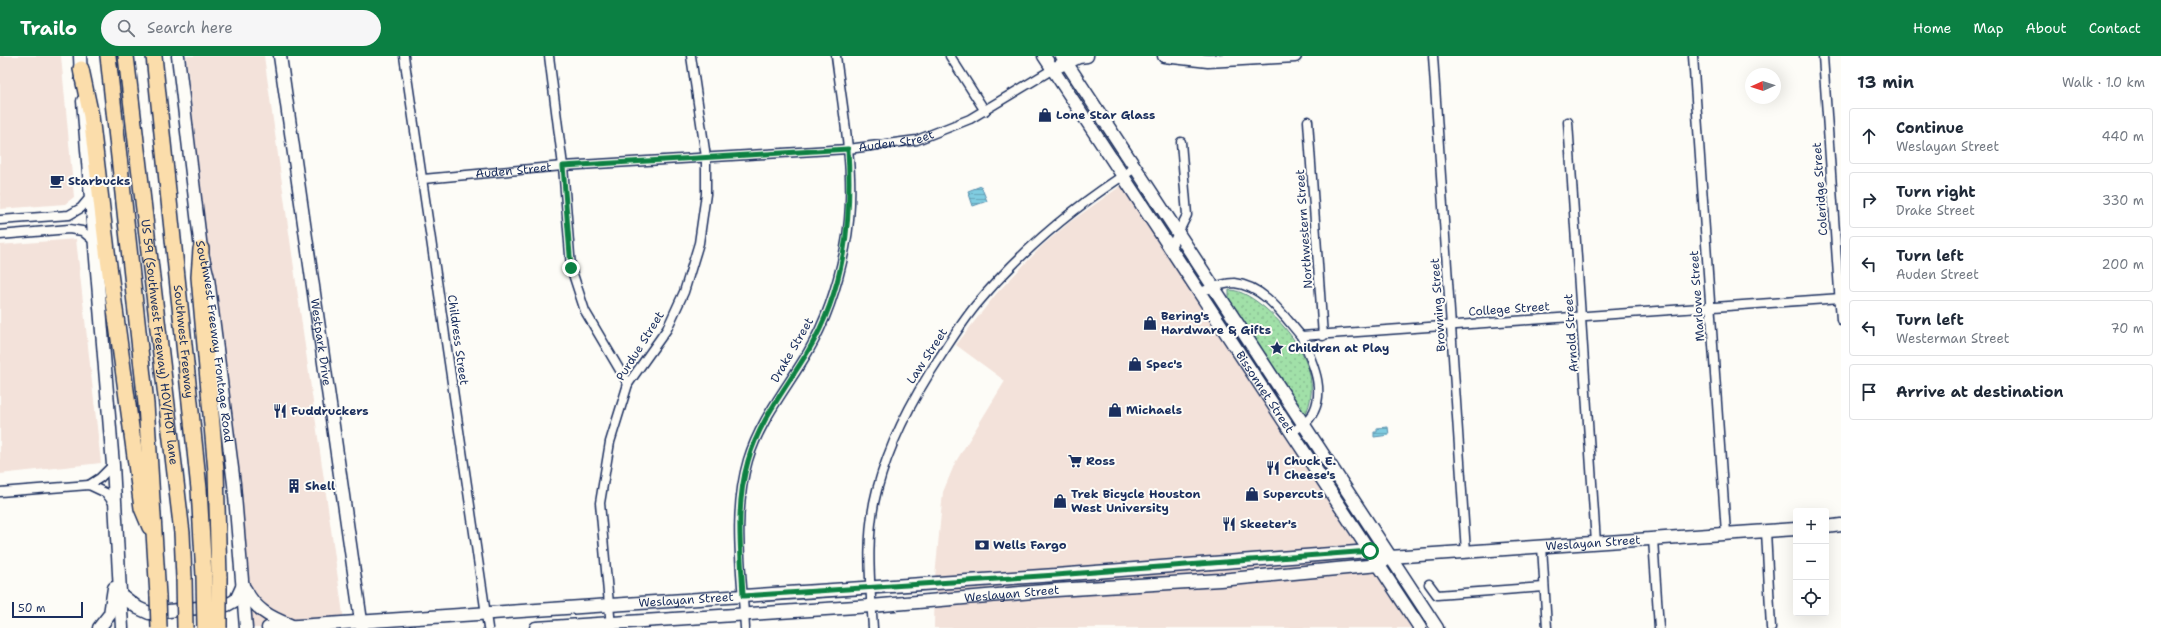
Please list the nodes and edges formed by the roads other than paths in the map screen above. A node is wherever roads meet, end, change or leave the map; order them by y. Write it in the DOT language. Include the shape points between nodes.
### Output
graph roads {
  1 [pos="108,56"];
  2 [pos="126,56"];
  3 [pos="132,56"];
  4 [pos="154,56"];
  5 [pos="178,56"];
  6 [pos="280,56"];
  7 [pos="404,56"];
  8 [pos="549,56"];
  9 [pos="691,56"];
  10 [pos="836,56"];
  11 [pos="950,56"];
  12 [pos="1044,56"];
  13 [pos="1087,56"];
  14 [pos="1164,56"];
  15 [pos="1296,56"];
  16 [pos="1433,56"];
  17 [pos="1693,56"];
  18 [pos="1823,56"];
  19 [pos="1239,58"];
  20 [pos="1065,60"];
  21 [pos="80,62"];
  22 [pos="1053,69"];
  23 [pos="985,111"];
  24 [pos="1308,121"];
  25 [pos="1568,122"];
  26 [pos="1181,142"];
  27 [pos="848,149"];
  28 [pos="706,157"];
  29 [pos="563,166"];
  30 [pos="1135,168"];
  31 [pos="1123,176"];
  32 [pos="423,179"];
  33 [pos="91,196"];
  34 [pos="0,220"];
  35 [pos="147,224"];
  36 [pos="1178,233"];
  37 [pos="0,235"];
  38 [pos="94,241"];
  39 [pos="1171,247"];
  40 [pos="201,249"];
  41 [pos="1214,287"];
  42 [pos="1200,292"];
  43 [pos="1840,298"];
  44 [pos="1710,307"];
  45 [pos="1582,316"];
  46 [pos="1841,320"];
  47 [pos="1452,325"];
  48 [pos="1301,336"];
  49 [pos="1324,336"];
  50 [pos="628,384"];
  51 [pos="1304,424"];
  52 [pos="1292,432"];
  53 [pos="113,465"];
  54 [pos="89,485"];
  55 [pos="0,492"];
  56 [pos="115,505"];
  57 [pos="1829,526"];
  58 [pos="1841,526"];
  59 [pos="1793,529"];
  60 [pos="1766,531"];
  61 [pos="1726,534"];
  62 [pos="155,539"];
  63 [pos="1654,539"];
  64 [pos="1596,543"];
  65 [pos="1542,546"];
  66 [pos="1370,551"];
  67 [pos="1466,552"];
  68 [pos="1390,557"];
  69 [pos="1219,562"];
  70 [pos="1379,565"];
  71 [pos="117,569"];
  72 [pos="1056,575"];
  73 [pos="1220,580"];
  74 [pos="243,584"];
  75 [pos="1428,584"];
  76 [pos="870,586"];
  77 [pos="1544,587"];
  78 [pos="1056,590"];
  79 [pos="120,594"];
  80 [pos="743,596"];
  81 [pos="609,606"];
  82 [pos="871,606"];
  83 [pos="486,614"];
  84 [pos="744,614"];
  85 [pos="362,625"];
  86 [pos="294,626"];
  87 [pos="611,626"];
  88 [pos="100,628"];
  89 [pos="122,628"];
  90 [pos="159,628"];
  91 [pos="185,628"];
  92 [pos="205,628"];
  93 [pos="219,628"];
  94 [pos="246,628"];
  95 [pos="268,628"];
  96 [pos="488,628"];
  97 [pos="536,628"];
  98 [pos="745,628"];
  99 [pos="872,628"];
  100 [pos="1420,628"];
  101 [pos="1437,628"];
  102 [pos="1547,628"];
  103 [pos="1659,628"];
  104 [pos="1772,628"];
  1 -- 62 [label="highway" via="146,404"];
  2 -- 35 [label="highway, US 59 (Southwest Freeway) HOV/HOT lane"];
  3 -- 35 [label="highway"];
  4 -- 92 [label="highway, Southwest Freeway, bridge" via="199,489"];
  5 -- 40 [label="main road, Southwest Freeway Frontage Road"];
  6 -- 85 [label="main road, Westpark Drive"];
  7 -- 32 [label="street, Childress Street"];
  8 -- 29 [label="street"];
  9 -- 28 [label="street, Purdue Street"];
  10 -- 27 [label="street, Drake Street"];
  11 -- 23 [label="street"];
  12 -- 22 [label="main road, Bissonnet Street"];
  13 -- 20 [label="main road, Auden Street"];
  14 -- 19 [label="main road" via="1208,61"];
  15 -- 19 [label="main road"];
  16 -- 47 [label="street, Browning Street"];
  17 -- 44 [label="street, Marlowe Street"];
  18 -- 43 [label="street, Coleridge Street"];
  20 -- 22 [label="main road, Auden Street"];
  20 -- 30 [label="main road, Bissonnet Street"];
  21 -- 33 [label="main road"];
  21 -- 62 [label="highway" via="91,116 142,508"];
  22 -- 23 [label="street, Auden Street"];
  22 -- 31 [label="main road, Bissonnet Street"];
  23 -- 27 [label="street, Auden Street" via="952,128 917,140"];
  24 -- 49 [label="street, Northwestern Street"];
  25 -- 45 [label="street, Arnold Street"];
  26 -- 36 [label="street" via="1187,215"];
  27 -- 28 [label="street, Auden Street"];
  27 -- 80 [label="street, Drake Street" via="851,192 849,217 845,247 829,306 808,352 767,416 748,459 739,520"];
  28 -- 29 [label="street, Auden Street"];
  28 -- 50 [label="street, Purdue Street" via="706,194 699,243 684,292 667,329"];
  29 -- 32 [label="street, Auden Street"];
  29 -- 50 [label="street" via="568,250 576,288 585,311"];
  30 -- 31 [label="street, Law Street"];
  30 -- 36 [label="main road, Bissonnet Street"];
  31 -- 39 [label="main road, Bissonnet Street"];
  31 -- 76 [label="street, Law Street" via="1063,218 1013,264 976,305 925,379 906,411 889,449 876,491 869,546"];
  32 -- 83 [label="street, Childress Street"];
  33 -- 34 [label="street" via="81,208 69,215"];
  33 -- 38 [label="main road"];
  35 -- 91 [label="highway, US 59 (Southwest Freeway) HOV/HOT lane, bridge" via="182,533"];
  36 -- 39 [label="street"];
  36 -- 41 [label="main road, Bissonnet Street"];
  37 -- 38 [label="street" via="69,229 82,231"];
  38 -- 53 [label="main road"];
  39 -- 42 [label="main road, Bissonnet Street"];
  40 -- 74 [label="main road, Southwest Freeway Frontage Road" via="208,278 234,484"];
  40 -- 93 [label="highway, bridge" via="199,277 216,464"];
  41 -- 42 [label="street"];
  41 -- 48 [label="street" via="1234,283 1259,292"];
  41 -- 51 [label="main road, Bissonnet Street"];
  42 -- 52 [label="main road, Bissonnet Street"];
  43 -- 44 [label="street, College Street"];
  43 -- 46 [label="street, Coleridge Street"];
  44 -- 45 [label="street, College Street"];
  44 -- 61 [label="street, Marlowe Street"];
  45 -- 47 [label="street, College Street"];
  45 -- 64 [label="street, Arnold Street"];
  47 -- 49 [label="street, College Street"];
  47 -- 67 [label="street, Browning Street"];
  48 -- 49 [label="street, College Street"];
  48 -- 51 [label="street" via="1315,367 1318,390 1316,409"];
  50 -- 81 [label="street, Purdue Street" via="610,442 601,497"];
  51 -- 52 [label="street"];
  51 -- 68 [label="main road, Bissonnet Street"];
  52 -- 66 [label="main road, Bissonnet Street"];
  53 -- 54 [label="street"];
  53 -- 56 [label="main road"];
  54 -- 55 [label="street"];
  54 -- 56 [label="street" via="106,493"];
  56 -- 71 [label="main road"];
  57 -- 58 [label="main road"];
  59 -- 60 [label="main road, Weslayan Street"];
  60 -- 61 [label="main road, Weslayan Street"];
  60 -- 104 [label="street"];
  61 -- 63 [label="main road, Weslayan Street"];
  62 -- 90 [label="highway, bridge"];
  63 -- 64 [label="main road, Weslayan Street"];
  63 -- 103 [label="street"];
  64 -- 65 [label="main road, Weslayan Street"];
  65 -- 67 [label="main road, Weslayan Street"];
  65 -- 77 [label="street"];
  66 -- 68 [label="main road, Weslayan Street"];
  66 -- 69 [label="main road, Weslayan Street"];
  66 -- 70 [label="main road, Bissonnet Street"];
  67 -- 68 [label="main road, Weslayan Street"];
  68 -- 70 [label="main road"];
  68 -- 101 [label="main road, Bissonnet Street"];
  69 -- 72 [label="main road, Weslayan Street"];
  69 -- 73 [label="main road"];
  70 -- 73 [label="main road, Weslayan Street"];
  70 -- 100 [label="main road, Bissonnet Street"];
  71 -- 79 [label="main road"];
  71 -- 88 [label="main road" via="110,614"];
  72 -- 76 [label="main road, Weslayan Street"];
  72 -- 78 [label="main road"];
  73 -- 78 [label="main road, Weslayan Street"];
  74 -- 79 [label="main road" via="236,600 227,605 149,613 134,606"];
  74 -- 86 [label="main road" via="252,602 262,612 270,618"];
  74 -- 94 [label="main road, Southwest Freeway Frontage Road"];
  75 -- 77 [label="street" via="1437,595"];
  76 -- 80 [label="main road, Weslayan Street"];
  76 -- 82 [label="street, Law Street"];
  77 -- 102 [label="street"];
  78 -- 82 [label="main road, Weslayan Street"];
  79 -- 89 [label="main road"];
  80 -- 81 [label="main road, Weslayan Street"];
  80 -- 84 [label="street, Drake Street"];
  81 -- 83 [label="main road, Weslayan Street"];
  81 -- 87 [label="street, Purdue Street"];
  82 -- 84 [label="main road, Weslayan Street"];
  82 -- 99 [label="street, Law Street"];
  83 -- 85 [label="main road, Weslayan Street"];
  83 -- 96 [label="street, Childress Street"];
  84 -- 87 [label="main road, Weslayan Street"];
  84 -- 98 [label="street, Drake Street"];
  85 -- 86 [label="main road, Weslayan Street"];
  86 -- 95 [label="main road, Weslayan Street"];
  87 -- 97 [label="main road, Weslayan Street"];
}
